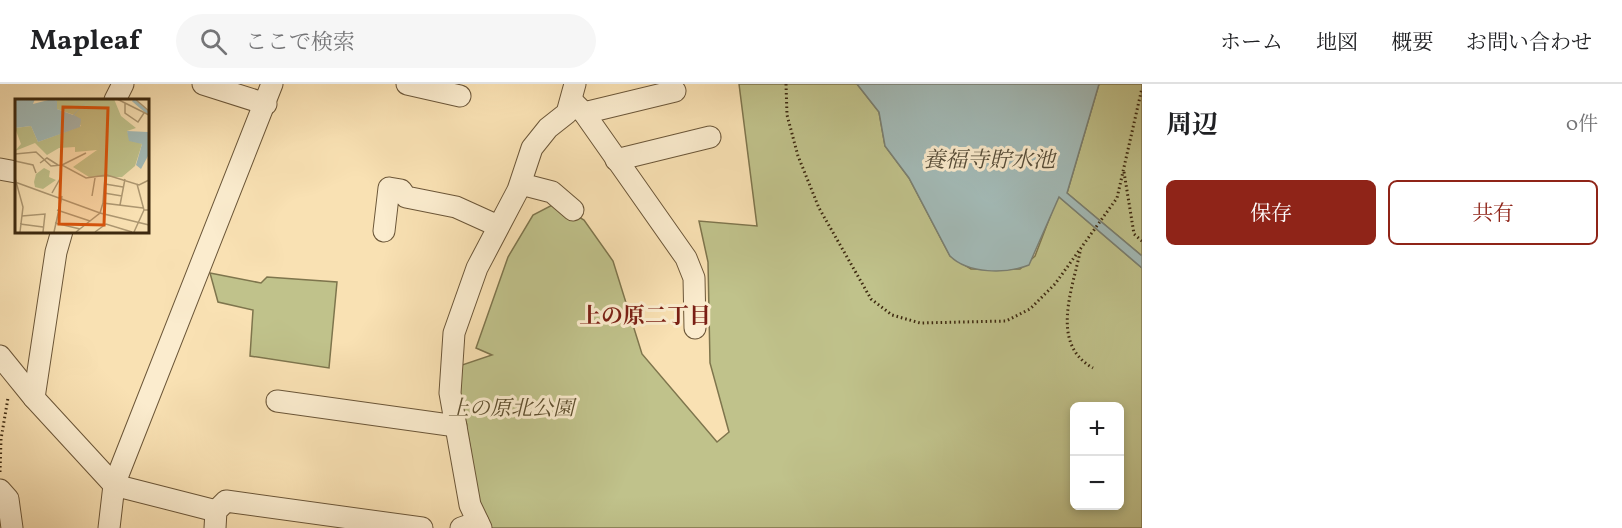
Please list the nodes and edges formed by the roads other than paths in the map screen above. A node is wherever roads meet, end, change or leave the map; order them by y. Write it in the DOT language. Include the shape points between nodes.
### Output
graph roads {
  1 [pos="123,84"];
  2 [pos="203,84"];
  3 [pos="272,84"];
  4 [pos="407,84"];
  5 [pos="675,91"];
  6 [pos="460,96"];
  7 [pos="116,99"];
  8 [pos="577,99"];
  9 [pos="266,104"];
  10 [pos="710,137"];
  11 [pos="616,160"];
  12 [pos="0,169"];
  13 [pos="15,172"];
  14 [pos="520,184"];
  15 [pos="573,210"];
  16 [pos="498,226"];
  17 [pos="384,231"];
  18 [pos="62,232"];
  19 [pos="695,328"];
  20 [pos="6,364"];
  21 [pos="33,398"];
  22 [pos="277,401"];
  23 [pos="456,426"];
  24 [pos="114,485"];
  25 [pos="0,490"];
  26 [pos="215,519"];
  27 [pos="312,521"];
  28 [pos="473,526"];
  29 [pos="401,527"];
  30 [pos="12,528"];
  31 [pos="109,528"];
  32 [pos="422,528"];
  1 -- 7 [label="street"];
  2 -- 9 [label="street"];
  3 -- 9 [label="street"];
  4 -- 6 [label="street"];
  5 -- 8 [label="street"];
  8 -- 11 [label="street"];
  8 -- 14 [label="street" via="532,148"];
  9 -- 24 [label="street"];
  10 -- 11 [label="street"];
  11 -- 19 [label="street" via="686,258 694,278"];
  12 -- 13 [label="street"];
  14 -- 15 [label="street" via="552,192"];
  14 -- 16 [label="street"];
  16 -- 17 [label="street" via="456,207 406,197 401,190 389,188"];
  16 -- 23 [label="street" via="477,268 454,333 450,393"];
  18 -- 21 [label="street"];
  20 -- 21 [label="street"];
  21 -- 24 [label="street"];
  22 -- 23 [label="street"];
  23 -- 28 [label="street"];
  24 -- 26 [label="street"];
  24 -- 31 [label="street"];
  25 -- 30 [label="street" via="8,499"];
  26 -- 27 [label="street" via="226,501"];
  27 -- 29 [label="street"];
  29 -- 32 [label="street"];
}
